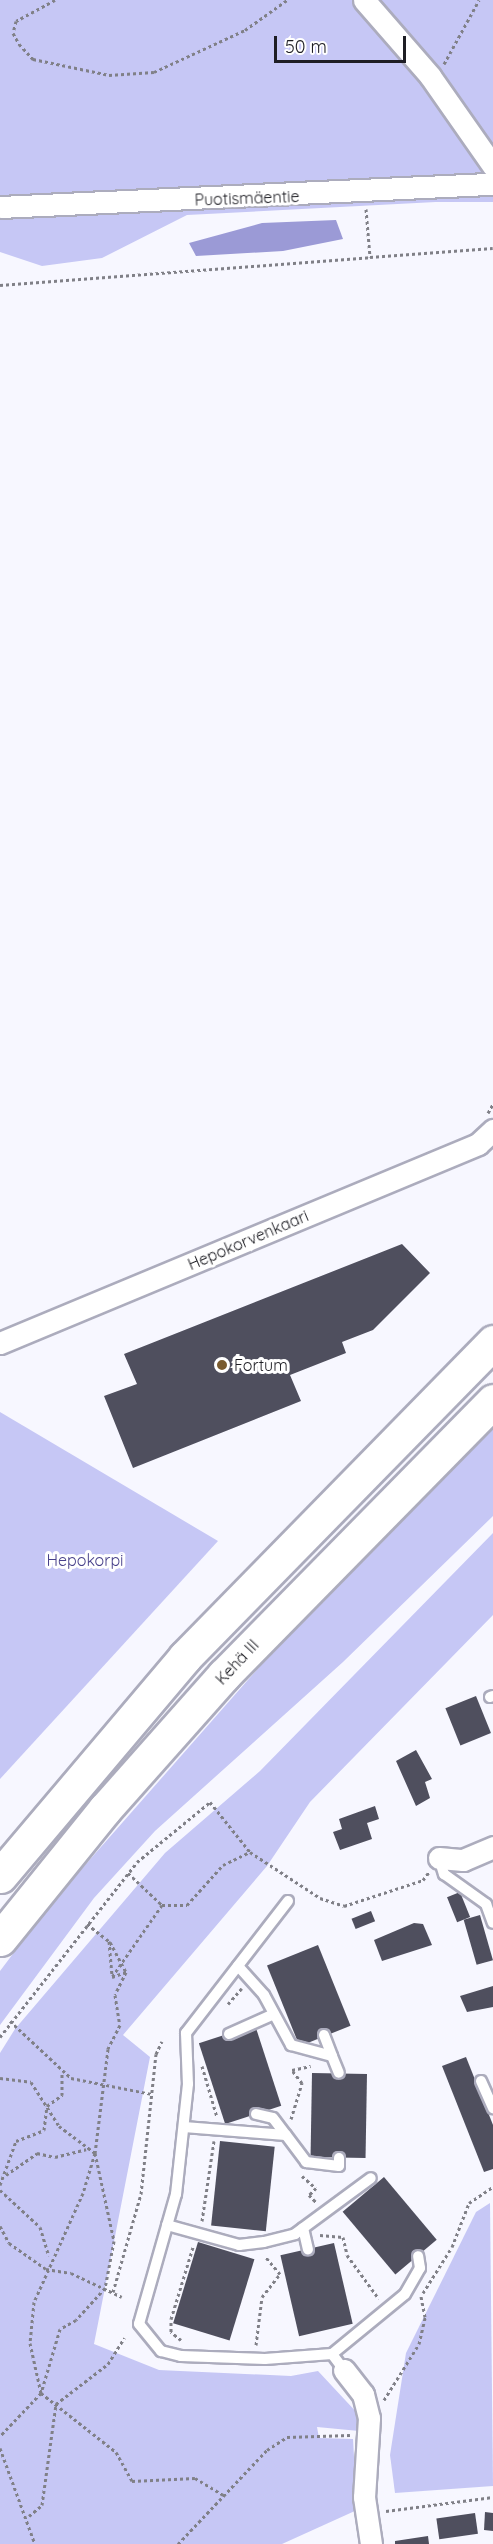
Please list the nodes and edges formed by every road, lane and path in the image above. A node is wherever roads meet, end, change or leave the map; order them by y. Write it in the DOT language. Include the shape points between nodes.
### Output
graph roads {
  1 [pos="55,0"];
  2 [pos="287,0"];
  3 [pos="364,0"];
  4 [pos="479,0"];
  5 [pos="430,76"];
  6 [pos="493,166"];
  7 [pos="493,184"];
  8 [pos="364,192"];
  9 [pos="0,207"];
  10 [pos="493,249"];
  11 [pos="370,257"];
  12 [pos="0,285"];
  13 [pos="493,1130"];
  14 [pos="493,1342"];
  15 [pos="0,1343"];
  16 [pos="493,1401"];
  17 [pos="493,1847"];
  18 [pos="250,1852"];
  19 [pos="438,1858"];
  20 [pos="128,1873"];
  21 [pos="0,1876"];
  22 [pos="288,1901"];
  23 [pos="162,1905"];
  24 [pos="493,1923"];
  25 [pos="87,1924"];
  26 [pos="0,1939"];
  27 [pos="109,1941"];
  28 [pos="122,1964"];
  29 [pos="238,1966"];
  30 [pos="126,1972"];
  31 [pos="112,1977"];
  32 [pos="251,1977"];
  33 [pos="223,2010"];
  34 [pos="274,2014"];
  35 [pos="10,2021"];
  36 [pos="229,2034"];
  37 [pos="324,2035"];
  38 [pos="0,2037"];
  39 [pos="162,2041"];
  40 [pos="198,2054"];
  41 [pos="336,2065"];
  42 [pos="61,2071"];
  43 [pos="0,2078"];
  44 [pos="481,2081"];
  45 [pos="102,2083"];
  46 [pos="152,2094"];
  47 [pos="47,2106"];
  48 [pos="493,2108"];
  49 [pos="256,2114"];
  50 [pos="184,2127"];
  51 [pos="216,2130"];
  52 [pos="288,2140"];
  53 [pos="88,2149"];
  54 [pos="95,2153"];
  55 [pos="339,2157"];
  56 [pos="6,2175"];
  57 [pos="371,2178"];
  58 [pos="0,2185"];
  59 [pos="493,2187"];
  60 [pos="0,2190"];
  61 [pos="322,2216"];
  62 [pos="167,2225"];
  63 [pos="0,2226"];
  64 [pos="303,2228"];
  65 [pos="197,2234"];
  66 [pos="308,2249"];
  67 [pos="269,2253"];
  68 [pos="418,2256"];
  69 [pos="50,2257"];
  70 [pos="45,2269"];
  71 [pos="105,2288"];
  72 [pos="113,2292"];
  73 [pos="421,2296"];
  74 [pos="122,2297"];
  75 [pos="413,2304"];
  76 [pos="387,2311"];
  77 [pos="124,2338"];
  78 [pos="188,2342"];
  79 [pos="246,2346"];
  80 [pos="256,2346"];
  81 [pos="266,2346"];
  82 [pos="338,2362"];
  83 [pos="41,2393"];
  84 [pos="382,2403"];
  85 [pos="56,2404"];
  86 [pos="0,2436"];
  87 [pos="366,2438"];
  88 [pos="0,2448"];
  89 [pos="223,2495"];
  90 [pos="493,2497"];
  91 [pos="366,2514"];
  92 [pos="29,2516"];
  93 [pos="35,2544"];
  94 [pos="178,2544"];
  95 [pos="371,2544"];
  1 -- 2 [label="path" via="16,21 13,33 19,44 33,59 109,75 154,72 245,30"];
  3 -- 5 [label="street"];
  4 -- 5 [label="path" via="451,55"];
  5 -- 6 [label="street"];
  7 -- 8 [label="street, Puotismäentie"];
  8 -- 9 [label="street, Puotismäentie"];
  8 -- 11 [label="path"];
  10 -- 11 [label="path"];
  11 -- 12 [label="path"];
  13 -- 15 [label="street, Hepokorvenkaari" via="478,1144"];
  14 -- 21 [label="highway" via="185,1658"];
  16 -- 26 [label="highway, Kehä III" via="224,1675 105,1809"];
  17 -- 19 [label="street" via="463,1860"];
  18 -- 19 [label="path" via="320,1898 344,1906 423,1880"];
  18 -- 20 [label="path" via="210,1802"];
  18 -- 23 [label="path" via="223,1865 187,1905"];
  19 -- 24 [label="lane" via="444,1874 486,1904"];
  20 -- 23 [label="path"];
  20 -- 25 [label="path"];
  22 -- 29 [label="lane"];
  23 -- 28 [label="path"];
  25 -- 27 [label="path"];
  25 -- 35 [label="path"];
  27 -- 28 [label="path"];
  27 -- 31 [label="path"];
  28 -- 30 [label="path"];
  28 -- 31 [label="path"];
  29 -- 32 [label="lane"];
  29 -- 50 [label="lane" via="186,2033"];
  30 -- 31 [label="path"];
  30 -- 45 [label="path" via="115,1995 120,2025 108,2049"];
  32 -- 33 [label="path"];
  32 -- 34 [label="lane"];
  34 -- 36 [label="lane"];
  34 -- 41 [label="lane" via="297,2051"];
  35 -- 38 [label="path"];
  35 -- 42 [label="path"];
  37 -- 41 [label="lane"];
  39 -- 46 [label="path"];
  40 -- 51 [label="path" via="215,2105"];
  41 -- 52 [label="path" via="295,2066 302,2083"];
  42 -- 45 [label="path" via="71,2078"];
  42 -- 47 [label="path" via="62,2095"];
  43 -- 47 [label="path" via="31,2082"];
  44 -- 48 [label="lane"];
  45 -- 46 [label="path"];
  45 -- 54 [label="path"];
  46 -- 72 [label="path" via="141,2194"];
  47 -- 53 [label="path" via="59,2126"];
  47 -- 56 [label="path" via="44,2130 16,2141 7,2155"];
  49 -- 52 [label="lane" via="273,2118"];
  50 -- 51 [label="lane"];
  50 -- 62 [label="lane"];
  51 -- 52 [label="lane"];
  51 -- 65 [label="path"];
  52 -- 55 [label="lane" via="306,2162 339,2166"];
  52 -- 61 [label="path" via="286,2161 316,2188 309,2195"];
  53 -- 54 [label="path"];
  53 -- 56 [label="path" via="55,2157 38,2153"];
  54 -- 69 [label="path" via="83,2193"];
  54 -- 71 [label="path" via="114,2241"];
  56 -- 58 [label="path"];
  57 -- 61 [label="lane"];
  59 -- 73 [label="path" via="469,2203 452,2247"];
  60 -- 69 [label="path" via="40,2227"];
  61 -- 64 [label="lane"];
  61 -- 76 [label="path" via="320,2238 343,2237 354,2266"];
  62 -- 65 [label="lane"];
  62 -- 82 [label="lane" via="139,2324 155,2347 181,2356"];
  63 -- 70 [label="path" via="9,2243"];
  64 -- 65 [label="lane" via="239,2245"];
  64 -- 66 [label="lane"];
  65 -- 78 [label="path" via="170,2327 175,2337"];
  67 -- 80 [label="path" via="265,2262 280,2274 262,2297"];
  68 -- 76 [label="lane" via="420,2268 405,2294"];
  69 -- 70 [label="path"];
  70 -- 71 [label="path"];
  70 -- 83 [label="path" via="34,2302 30,2343"];
  71 -- 72 [label="path"];
  71 -- 83 [label="path" via="76,2320 60,2329"];
  72 -- 74 [label="path"];
  73 -- 75 [label="path"];
  73 -- 84 [label="path" via="425,2317 419,2344"];
  76 -- 82 [label="lane"];
  77 -- 85 [label="path" via="108,2364"];
  79 -- 80 [label="path"];
  80 -- 81 [label="path"];
  82 -- 87 [label="street" via="363,2394"];
  83 -- 85 [label="path"];
  83 -- 86 [label="path"];
  85 -- 89 [label="path" via="116,2452 132,2481 195,2478"];
  85 -- 92 [label="path" via="42,2505"];
  87 -- 89 [label="path" via="306,2433 287,2437"];
  87 -- 91 [label="street"];
  88 -- 92 [label="path"];
  89 -- 94 [label="path"];
  90 -- 91 [label="path"];
  91 -- 95 [label="street"];
  92 -- 93 [label="path"];
}
